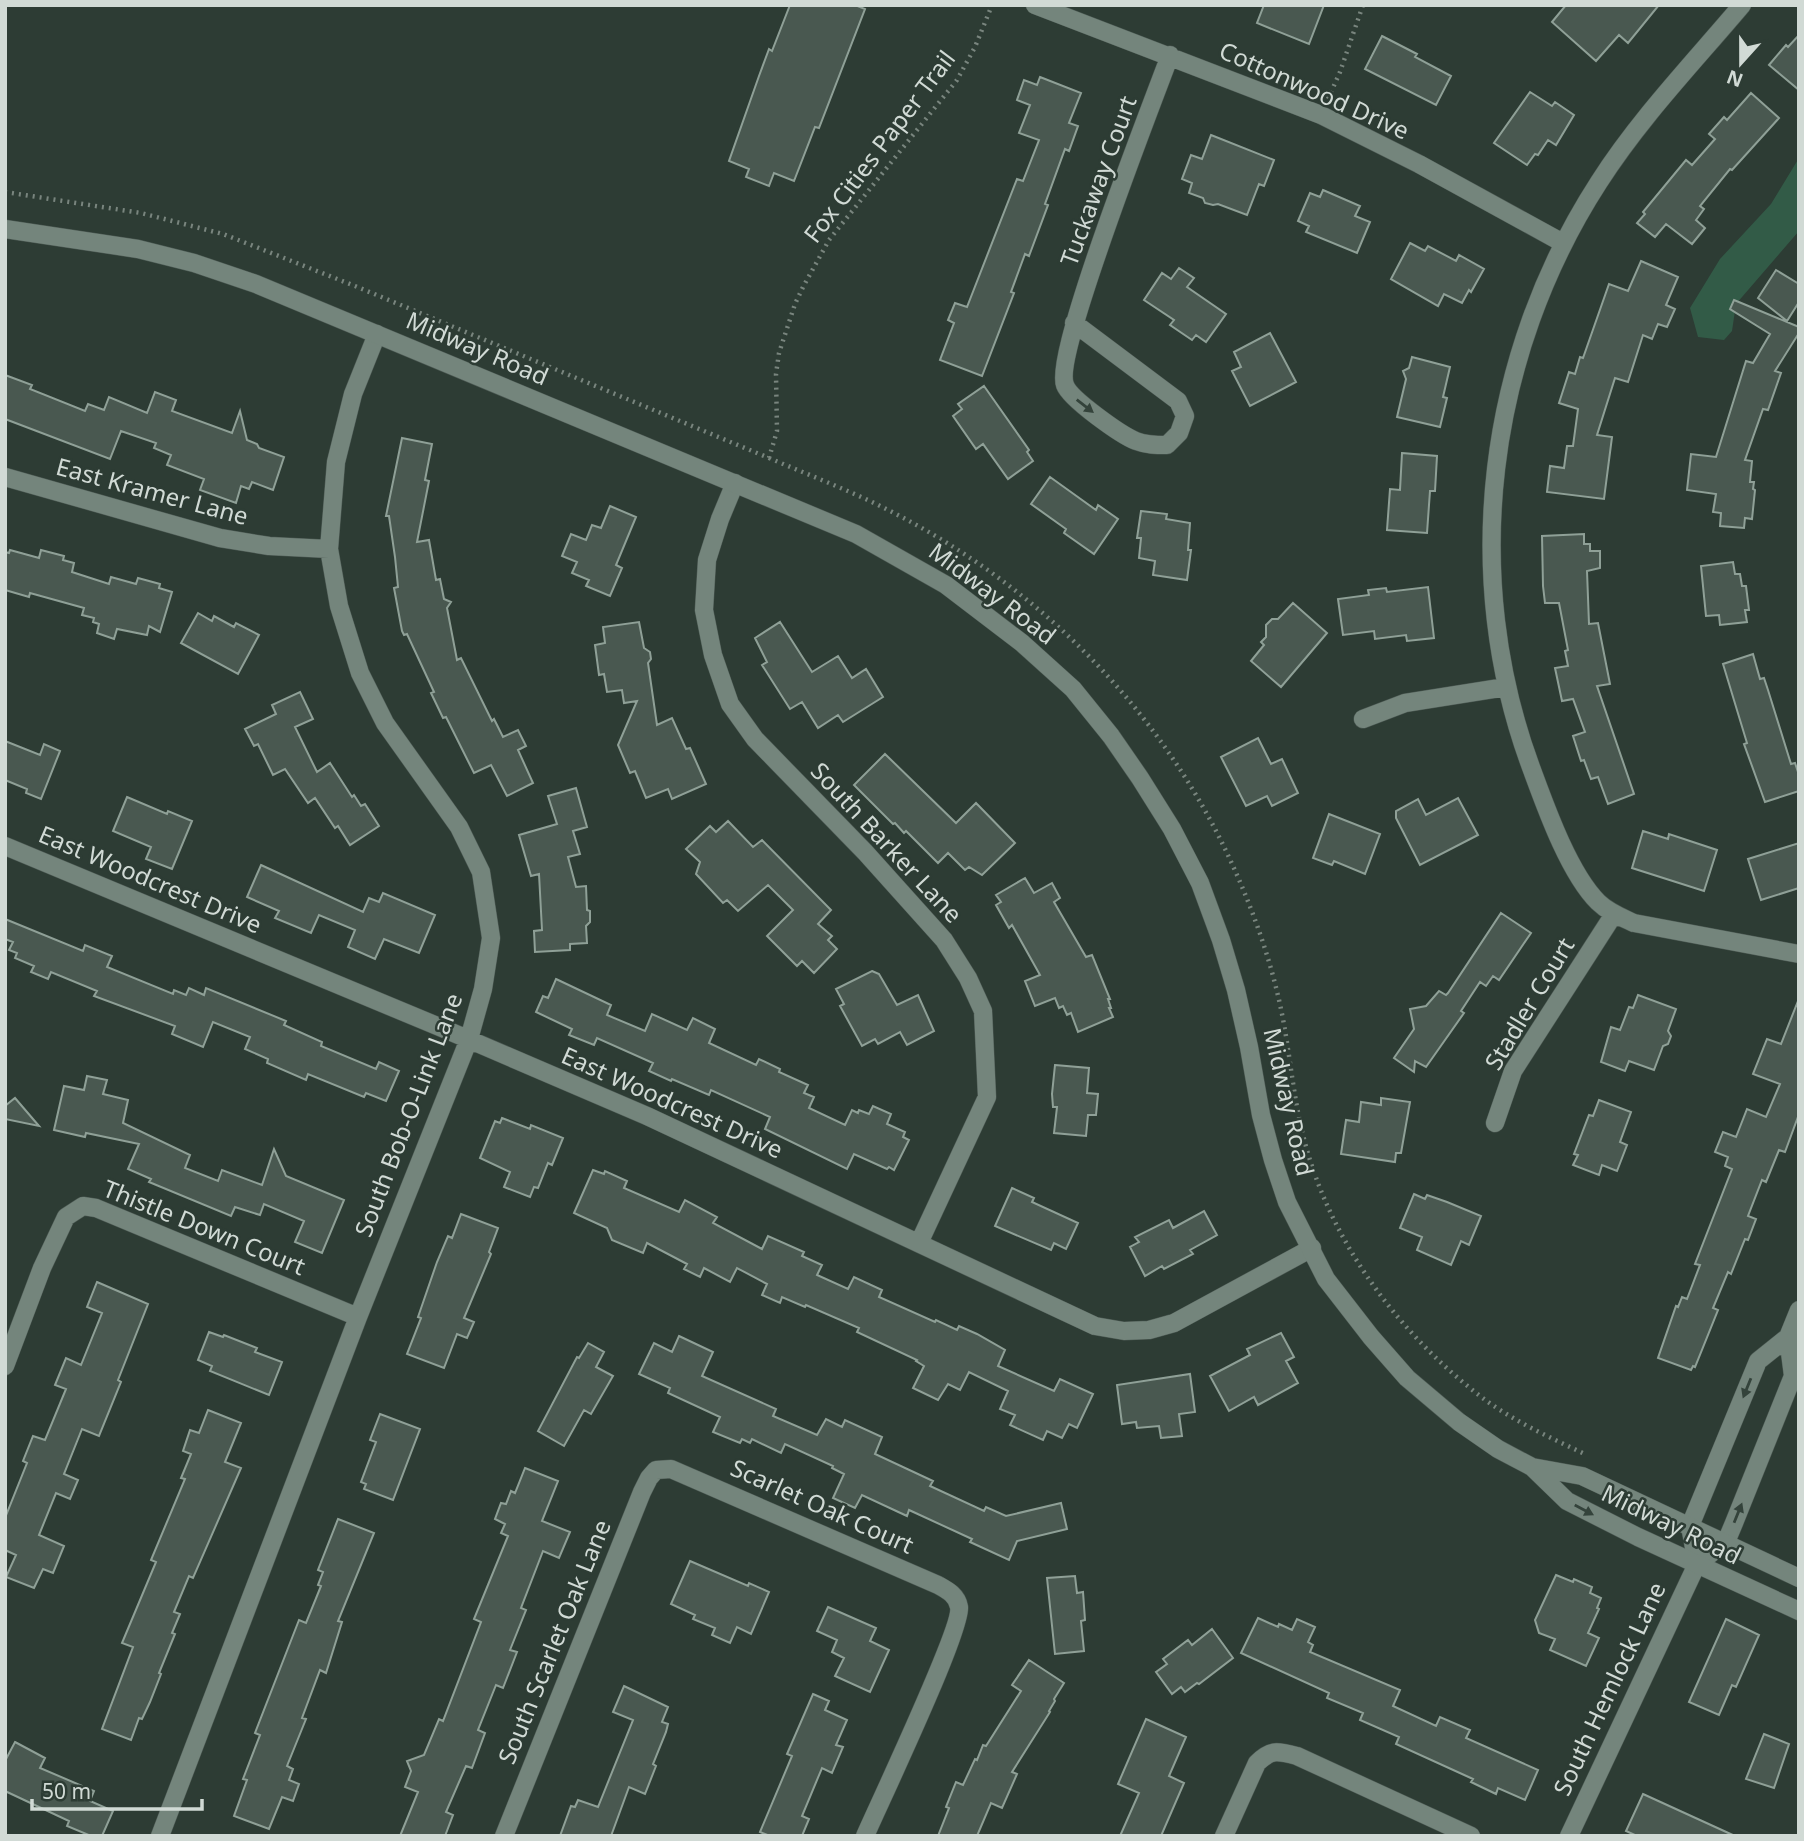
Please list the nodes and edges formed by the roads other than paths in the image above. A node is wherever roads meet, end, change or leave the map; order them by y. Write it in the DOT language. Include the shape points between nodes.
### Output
graph roads {
  1 [pos="1035,5"];
  2 [pos="1742,5"];
  3 [pos="1170,55"];
  4 [pos="5,229"];
  5 [pos="1563,243"];
  6 [pos="1074,323"];
  7 [pos="377,334"];
  8 [pos="5,477"];
  9 [pos="735,483"];
  10 [pos="329,549"];
  11 [pos="1506,687"];
  12 [pos="1363,719"];
  13 [pos="5,846"];
  14 [pos="1614,914"];
  15 [pos="1799,954"];
  16 [pos="468,1039"];
  17 [pos="1495,1123"];
  18 [pos="919,1243"];
  19 [pos="1312,1248"];
  20 [pos="1799,1310"];
  21 [pos="358,1317"];
  22 [pos="1788,1337"];
  23 [pos="5,1366"];
  24 [pos="1532,1467"];
  25 [pos="656,1470"];
  26 [pos="1690,1525"];
  27 [pos="1726,1542"];
  28 [pos="1697,1564"];
  29 [pos="1799,1578"];
  30 [pos="1799,1611"];
  31 [pos="160,1836"];
  32 [pos="504,1836"];
  33 [pos="865,1836"];
  34 [pos="1224,1836"];
  35 [pos="1471,1836"];
  36 [pos="1569,1836"];
  1 -- 3 [label="street, Cottonwood Drive"];
  2 -- 5 [label="street" via="1619,153"];
  3 -- 5 [label="street, Cottonwood Drive" via="1321,115"];
  3 -- 6 [label="street, Tuckaway Court"];
  4 -- 7 [label="street, Midway Road" via="194,262"];
  5 -- 11 [label="street" via="1518,357 1495,466 1491,556"];
  6 -- 6 [label="street, Tuckaway Court, one-way" via="1064,370 1072,396 1134,440 1167,444 1179,433 1185,416 1178,401"];
  7 -- 9 [label="street, Midway Road"];
  7 -- 10 [label="street, South Bob-O-Link Lane" via="353,394 336,462"];
  8 -- 10 [label="street, East Kramer Lane" via="220,538"];
  9 -- 18 [label="street, South Barker Lane" via="707,561 704,610 730,704 755,739 944,940 983,1011 986,1097"];
  9 -- 19 [label="street, Midway Road" via="856,534 946,585 1073,689 1111,736 1172,829 1200,883 1236,990 1273,1160 1287,1202"];
  10 -- 16 [label="street, South Bob-O-Link Lane" via="339,606 360,673 385,723 460,827 481,872 491,938 483,989"];
  11 -- 12 [label="street" via="1405,702"];
  11 -- 14 [label="street" via="1528,760 1561,841 1591,893"];
  13 -- 16 [label="street, East Woodcrest Drive"];
  14 -- 15 [label="street" via="1659,929"];
  14 -- 17 [label="street, Stadler Court" via="1513,1071"];
  16 -- 18 [label="street, East Woodcrest Drive"];
  16 -- 21 [label="street, South Bob-O-Link Lane"];
  18 -- 19 [label="street, East Woodcrest Drive" via="1066,1314 1124,1331 1149,1331 1174,1323"];
  19 -- 24 [label="street, Midway Road" via="1326,1279 1407,1378 1459,1422"];
  20 -- 22 [label="street"];
  21 -- 23 [label="street, Thistle Down Court" via="83,1206 66,1217"];
  21 -- 31 [label="street, South Bob-O-Link Lane"];
  22 -- 26 [label="street, one-way" via="1758,1361"];
  27 -- 22 [label="street, one-way" via="1793,1376"];
  24 -- 26 [label="street, Midway Road" via="1582,1476"];
  24 -- 28 [label="street, Midway Road, one-way" via="1567,1501"];
  25 -- 32 [label="street, South Scarlet Oak Lane" via="642,1492"];
  25 -- 33 [label="street, Scarlet Oak Court" via="684,1473 938,1585 951,1592 959,1606 943,1659"];
  26 -- 27 [label="street, Midway Road"];
  26 -- 28 [label="street"];
  27 -- 28 [label="street"];
  27 -- 29 [label="street, Midway Road"];
  28 -- 30 [label="street, Midway Road"];
  28 -- 36 [label="street, South Hemlock Lane"];
  34 -- 35 [label="street" via="1257,1763 1266,1754 1279,1752 1297,1756"];
}
